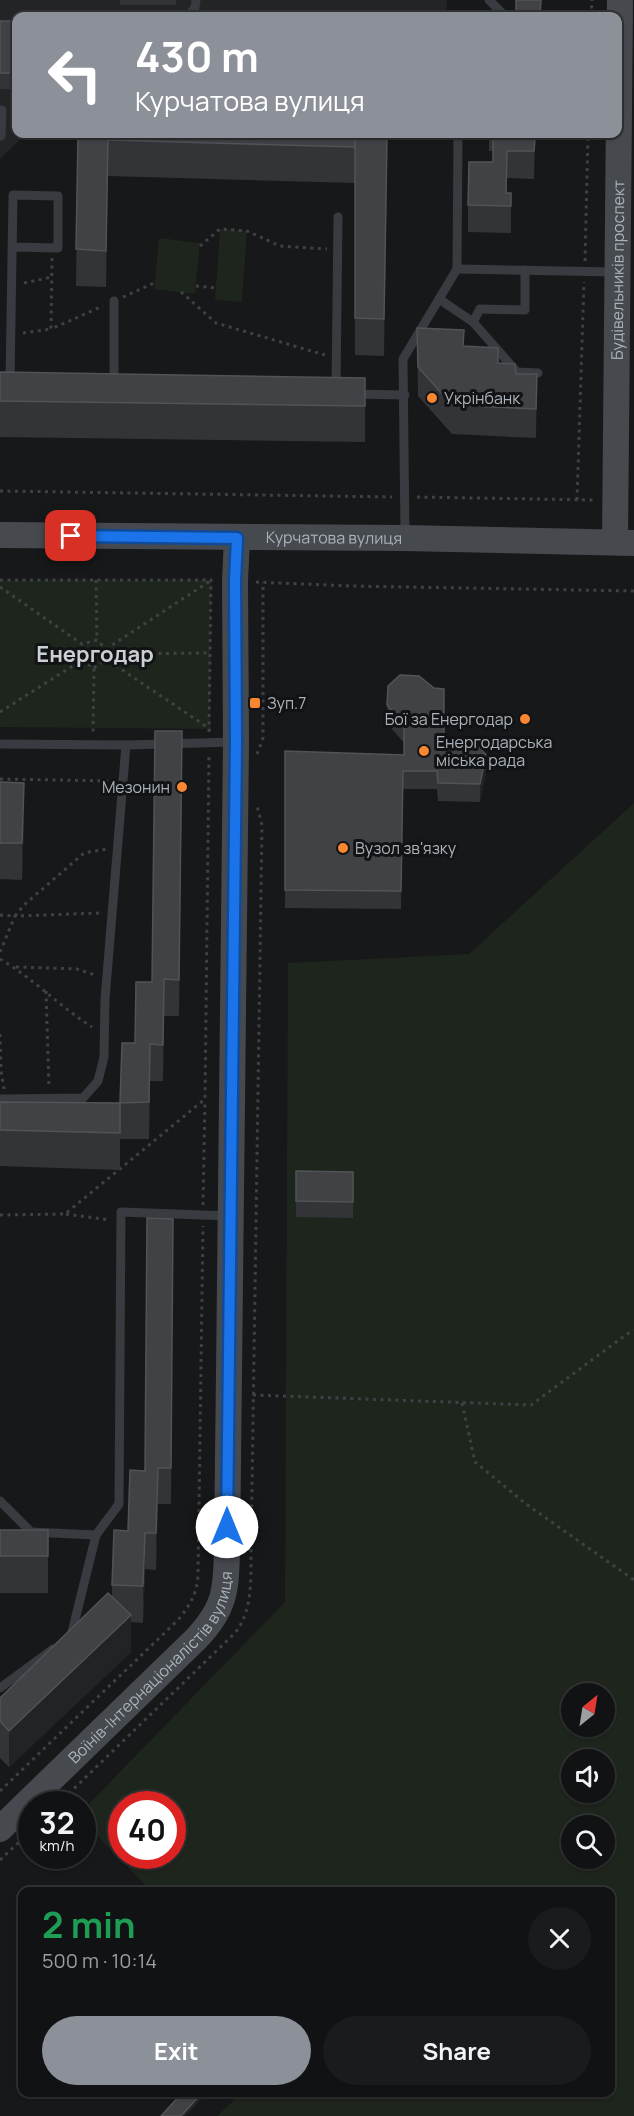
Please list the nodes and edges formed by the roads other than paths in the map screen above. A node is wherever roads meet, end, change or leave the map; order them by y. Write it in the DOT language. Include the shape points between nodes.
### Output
graph roads {
  1 [pos="489,0"];
  2 [pos="501,12"];
  3 [pos="0,110"];
  4 [pos="1,136"];
  5 [pos="458,138"];
  6 [pos="622,138"];
  7 [pos="338,217"];
  8 [pos="12,248"];
  9 [pos="457,269"];
  10 [pos="525,270"];
  11 [pos="616,272"];
  12 [pos="439,299"];
  13 [pos="114,301"];
  14 [pos="473,322"];
  15 [pos="538,373"];
  16 [pos="5,386"];
  17 [pos="21,386"];
  18 [pos="102,388"];
  19 [pos="114,388"];
  20 [pos="125,389"];
  21 [pos="324,393"];
  22 [pos="336,393"];
  23 [pos="405,395"];
  24 [pos="0,535"];
  25 [pos="237,538"];
  26 [pos="405,538"];
  27 [pos="624,542"];
  28 [pos="0,744"];
  29 [pos="126,745"];
  30 [pos="246,749"];
  31 [pos="3,1099"];
  32 [pos="230,1216"];
  33 [pos="0,1501"];
  34 [pos="96,1535"];
  35 [pos="0,1688"];
  36 [pos="0,1829"];
  1 -- 2 [label="lane"];
  3 -- 4 [label="lane"];
  5 -- 9 [label="lane"];
  6 -- 11 [label="street, Будівельників проспект"];
  7 -- 22 [label="lane"];
  8 -- 8 [label="lane" via="58,248 58,196 13,195"];
  8 -- 16 [label="lane" via="11,335"];
  9 -- 10 [label="lane"];
  9 -- 12 [label="lane"];
  10 -- 11 [label="lane"];
  10 -- 14 [label="lane" via="525,310 480,309"];
  11 -- 27 [label="street, Будівельників проспект" via="615,500"];
  12 -- 14 [label="lane"];
  12 -- 23 [label="lane" via="403,359"];
  13 -- 19 [label="lane"];
  14 -- 15 [label="lane" via="517,372"];
  16 -- 17 [label="lane"];
  18 -- 19 [label="lane"];
  19 -- 20 [label="lane"];
  21 -- 22 [label="lane"];
  22 -- 23 [label="lane"];
  23 -- 26 [label="lane"];
  24 -- 25 [label="street, Курчатова вулиця"];
  25 -- 26 [label="street, Курчатова вулиця"];
  25 -- 30 [label="street, Воїнів-Інтернаціоналістів вулиця" via="223,581"];
  26 -- 27 [label="street, Курчатова вулиця"];
  28 -- 29 [label="lane"];
  29 -- 30 [label="lane" via="209,743"];
  29 -- 31 [label="lane" via="106,979 104,1057 98,1081 83,1098"];
  30 -- 32 [label="street, Воїнів-Інтернаціоналістів вулиця"];
  32 -- 34 [label="lane" via="121,1212 119,1504"];
  32 -- 36 [label="street, Воїнів-Інтернаціоналістів вулиця" via="227,1559 219,1608 197,1638"];
  33 -- 34 [label="lane" via="31,1532"];
  34 -- 35 [label="lane" via="71,1636"];
}
